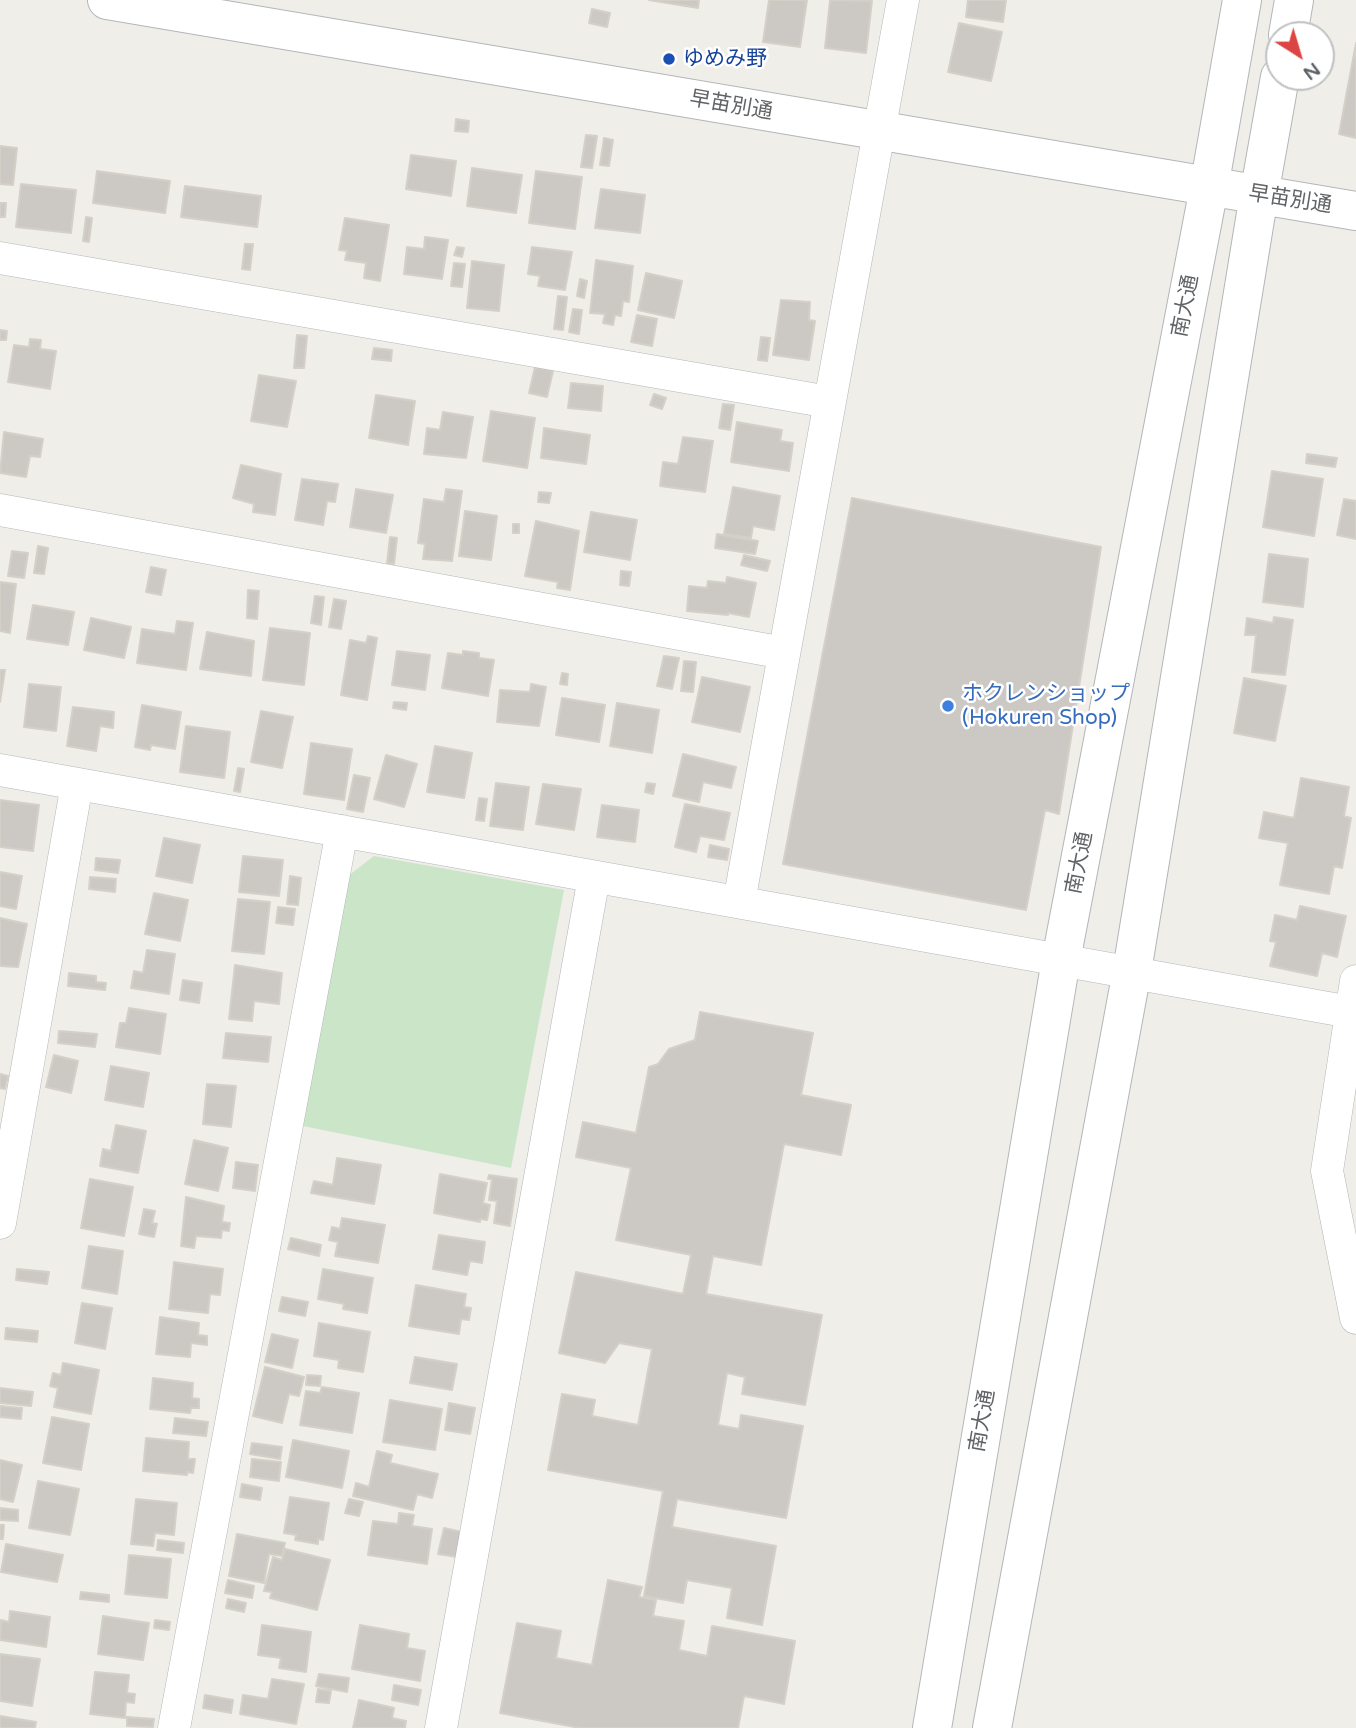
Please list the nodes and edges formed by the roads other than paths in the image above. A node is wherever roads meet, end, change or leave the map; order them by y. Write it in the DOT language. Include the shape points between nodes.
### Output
graph roads {
  1 [pos="107,0"];
  2 [pos="903,0"];
  3 [pos="1242,0"];
  4 [pos="1294,0"];
  5 [pos="1290,21"];
  6 [pos="1278,91"];
  7 [pos="878,130"];
  8 [pos="1209,186"];
  9 [pos="1259,195"];
  10 [pos="1356,211"];
  11 [pos="0,258"];
  12 [pos="829,402"];
  13 [pos="0,510"];
  14 [pos="784,653"];
  15 [pos="0,770"];
  16 [pos="77,784"];
  17 [pos="342,831"];
  18 [pos="594,877"];
  19 [pos="739,902"];
  20 [pos="1061,960"];
  21 [pos="1132,971"];
  22 [pos="1356,981"];
  23 [pos="1353,1012"];
  24 [pos="0,1223"];
  25 [pos="1355,1311"];
  26 [pos="174,1728"];
  27 [pos="441,1728"];
  28 [pos="932,1728"];
  29 [pos="992,1728"];
  1 -- 7 [label="main road, 早苗別通"];
  2 -- 7 [label="street"];
  3 -- 8 [label="main road, 南大通"];
  4 -- 5 [label="main road"];
  6 -- 9 [label="main road"];
  7 -- 8 [label="main road, 早苗別通"];
  7 -- 12 [label="street"];
  8 -- 9 [label="main road, 早苗別通"];
  8 -- 20 [label="main road, 南大通"];
  9 -- 10 [label="main road, 早苗別通"];
  9 -- 21 [label="main road"];
  11 -- 12 [label="street"];
  12 -- 14 [label="street"];
  13 -- 14 [label="street"];
  14 -- 19 [label="street"];
  15 -- 16 [label="street"];
  16 -- 17 [label="street"];
  16 -- 24 [label="street"];
  17 -- 18 [label="street"];
  17 -- 26 [label="street"];
  18 -- 19 [label="street"];
  18 -- 27 [label="street"];
  19 -- 20 [label="street"];
  20 -- 21 [label="street"];
  20 -- 28 [label="main road, 南大通"];
  21 -- 23 [label="street"];
  21 -- 29 [label="main road"];
  22 -- 23 [label="street"];
  23 -- 25 [label="street" via="1327,1171"];
}
